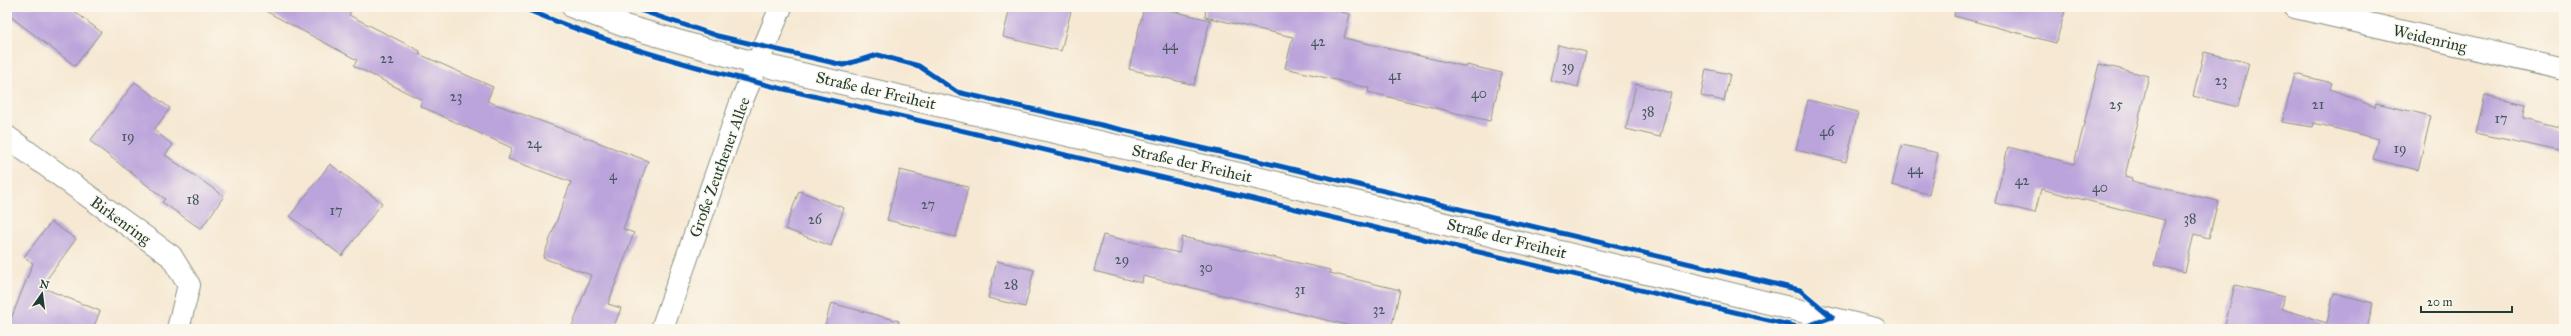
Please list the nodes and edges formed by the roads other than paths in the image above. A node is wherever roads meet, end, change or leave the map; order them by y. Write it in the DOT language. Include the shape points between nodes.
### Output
graph roads {
  1 [pos="573,7"];
  2 [pos="781,7"];
  3 [pos="2295,7"];
  4 [pos="758,64"];
  5 [pos="2564,69"];
  6 [pos="7,137"];
  7 [pos="178,329"];
  8 [pos="662,329"];
  9 [pos="1875,329"];
  1 -- 4 [label="street, Straße der Freiheit" via="625,26"];
  2 -- 4 [label="street, Große Zeuthener Allee"];
  3 -- 5 [label="street, Weidenring"];
  4 -- 8 [label="street, Große Zeuthener Allee" via="742,100"];
  4 -- 9 [label="street, Straße der Freiheit" via="1078,136"];
  6 -- 7 [label="street, Birkenring" via="171,256 189,285"];
}
